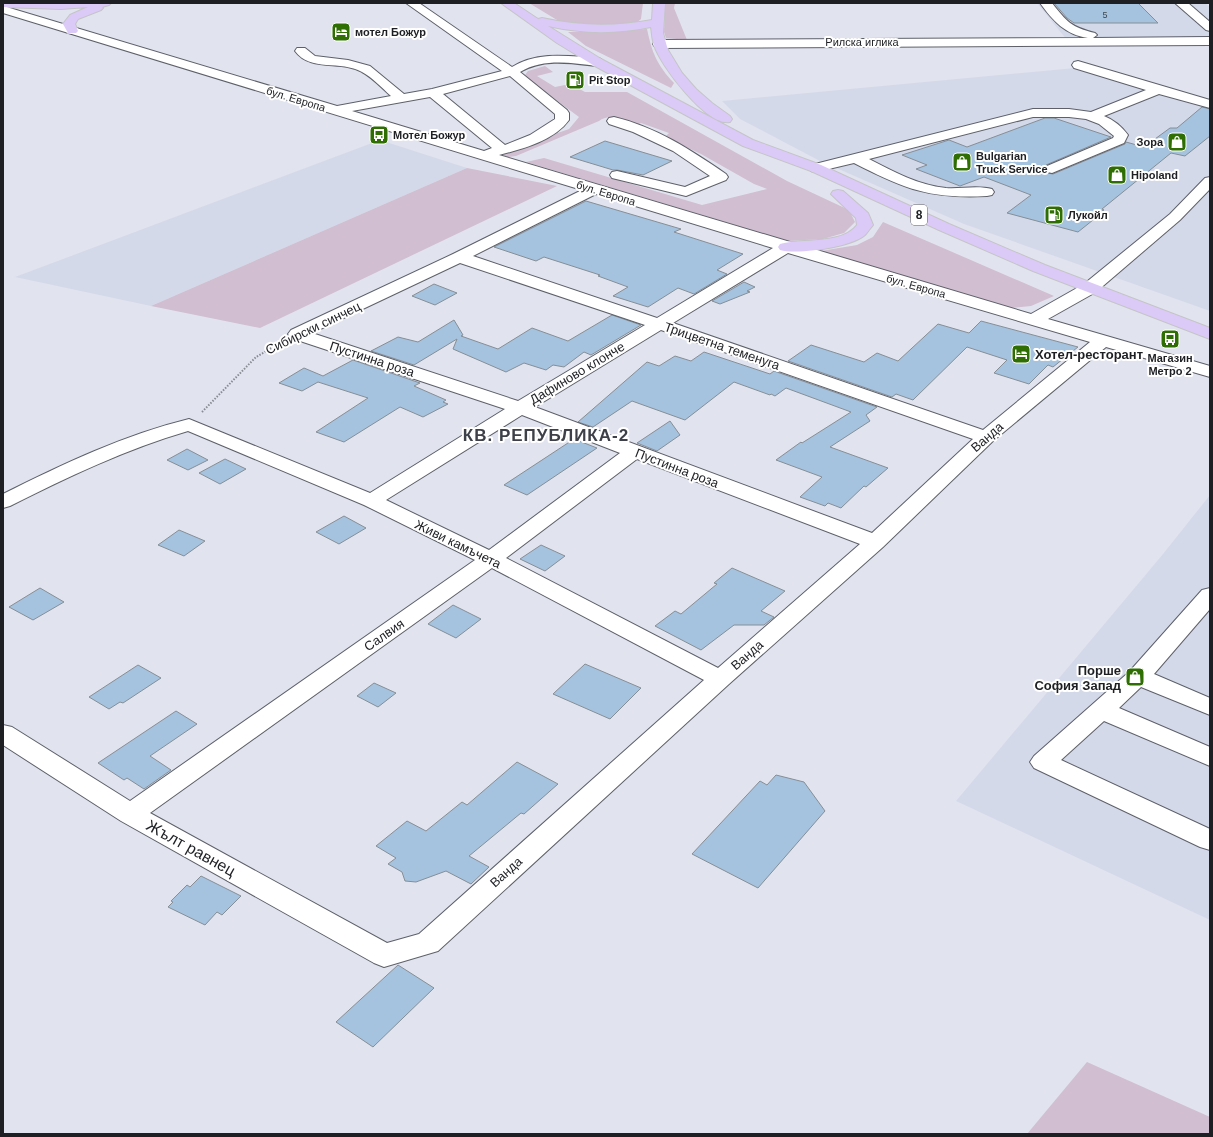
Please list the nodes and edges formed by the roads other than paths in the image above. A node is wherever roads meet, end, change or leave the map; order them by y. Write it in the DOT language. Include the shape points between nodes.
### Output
graph roads {
  1 [pos="105,3"];
  2 [pos="111,3"];
  3 [pos="412,3"];
  4 [pos="507,3"];
  5 [pos="659,3"];
  6 [pos="1046,3"];
  7 [pos="1181,3"];
  8 [pos="3,4"];
  9 [pos="3,9"];
  10 [pos="530,18"];
  11 [pos="657,22"];
  12 [pos="1210,28"];
  13 [pos="72,31"];
  14 [pos="1210,40"];
  15 [pos="659,44"];
  16 [pos="301,50"];
  17 [pos="597,62"];
  18 [pos="1078,65"];
  19 [pos="512,72"];
  20 [pos="1158,90"];
  21 [pos="433,93"];
  22 [pos="401,98"];
  23 [pos="1210,104"];
  24 [pos="334,111"];
  25 [pos="1091,118"];
  26 [pos="614,121"];
  27 [pos="748,143"];
  28 [pos="503,150"];
  29 [pos="776,153"];
  30 [pos="483,155"];
  31 [pos="856,158"];
  32 [pos="816,168"];
  33 [pos="1052,169"];
  34 [pos="617,175"];
  35 [pos="804,178"];
  36 [pos="1210,182"];
  37 [pos="594,190"];
  38 [pos="987,192"];
  39 [pos="786,247"];
  40 [pos="459,257"];
  41 [pos="1083,292"];
  42 [pos="1033,320"];
  43 [pos="659,324"];
  44 [pos="297,334"];
  45 [pos="1210,334"];
  46 [pos="1102,340"];
  47 [pos="1210,347"];
  48 [pos="1210,372"];
  49 [pos="520,408"];
  50 [pos="986,438"];
  51 [pos="635,452"];
  52 [pos="371,501"];
  53 [pos="3,502"];
  54 [pos="874,542"];
  55 [pos="491,559"];
  56 [pos="1210,595"];
  57 [pos="1138,677"];
  58 [pos="720,679"];
  59 [pos="1210,707"];
  60 [pos="1102,710"];
  61 [pos="3,733"];
  62 [pos="1210,757"];
  63 [pos="130,814"];
  64 [pos="1210,840"];
  65 [pos="384,955"];
  1 -- 8 [label="main road" via="55,6"];
  2 -- 13 [label="main road" via="83,12 74,18 70,24"];
  3 -- 19 [label="street"];
  4 -- 10 [label="main road, 8"];
  5 -- 11 [label="main road"];
  6 -- 12 [label="street" via="1064,26 1088,34 1145,35"];
  7 -- 12 [label="street"];
  9 -- 13 [label="street, бул. Европа"];
  10 -- 11 [label="main road" via="575,28 604,31"];
  10 -- 17 [label="main road, 8"];
  11 -- 15 [label="main road"];
  13 -- 24 [label="street, бул. Европа"];
  14 -- 15 [label="street, Рилска иглика"];
  15 -- 29 [label="main road" via="672,69 686,87 714,112"];
  16 -- 22 [label="street" via="311,59 366,68"];
  17 -- 19 [label="street" via="543,59 525,64"];
  17 -- 27 [label="main road, 8"];
  18 -- 20 [label="street"];
  19 -- 21 [label="street"];
  19 -- 28 [label="street" via="562,113 562,120 546,132"];
  20 -- 23 [label="street"];
  20 -- 25 [label="street"];
  21 -- 22 [label="street"];
  21 -- 28 [label="street"];
  22 -- 24 [label="street"];
  24 -- 30 [label="street, бул. Европа"];
  25 -- 31 [label="street" via="1071,114 1033,113"];
  25 -- 33 [label="street" via="1115,127 1121,136 1119,140"];
  26 -- 34 [label="street" via="678,148 721,177 686,192"];
  27 -- 29 [label="main road, 8"];
  27 -- 35 [label="main road, 8"];
  28 -- 30 [label="street"];
  29 -- 32 [label="main road, 8"];
  30 -- 37 [label="street, бул. Европа"];
  31 -- 32 [label="street"];
  31 -- 38 [label="street" via="904,182 925,189"];
  32 -- 41 [label="main road, 8"];
  36 -- 41 [label="street" via="1175,217"];
  37 -- 39 [label="street, бул. Европа"];
  37 -- 40 [label="street, Сибирски синчец"];
  39 -- 41 [label="main road, 8" via="818,245 858,233 864,225 863,216 831,191"];
  39 -- 42 [label="street, бул. Европа"];
  39 -- 43 [label="street, Дафиново клонче"];
  40 -- 43 [label="street, Трицветна теменуга"];
  40 -- 44 [label="street, Сибирски синчец"];
  41 -- 42 [label="street"];
  41 -- 45 [label="main road, 8"];
  41 -- 47 [label="main road, 8"];
  42 -- 46 [label="street, бул. Европа"];
  43 -- 49 [label="street, Дафиново клонче"];
  43 -- 50 [label="street, Трицветна теменуга"];
  44 -- 49 [label="street, Пустинна роза"];
  46 -- 48 [label="street, бул. Европа"];
  46 -- 50 [label="street, Ванда"];
  49 -- 51 [label="street, Пустинна роза"];
  49 -- 52 [label="street, Дафиново клонче"];
  50 -- 54 [label="street, Ванда"];
  51 -- 54 [label="street, Пустинна роза"];
  51 -- 55 [label="street, Салвия"];
  52 -- 53 [label="street, Живи камъчета" via="189,425 157,433 84,462"];
  52 -- 55 [label="street, Живи камъчета"];
  54 -- 58 [label="street, Ванда"];
  55 -- 58 [label="street, Живи камъчета"];
  55 -- 63 [label="street, Салвия"];
  56 -- 57 [label="street"];
  57 -- 59 [label="street"];
  57 -- 60 [label="street"];
  58 -- 65 [label="street, Ванда" via="428,943"];
  60 -- 62 [label="street"];
  60 -- 64 [label="street" via="1043,762"];
  61 -- 63 [label="street, Жълт равнец"];
  63 -- 65 [label="street, Жълт равнец"];
}
